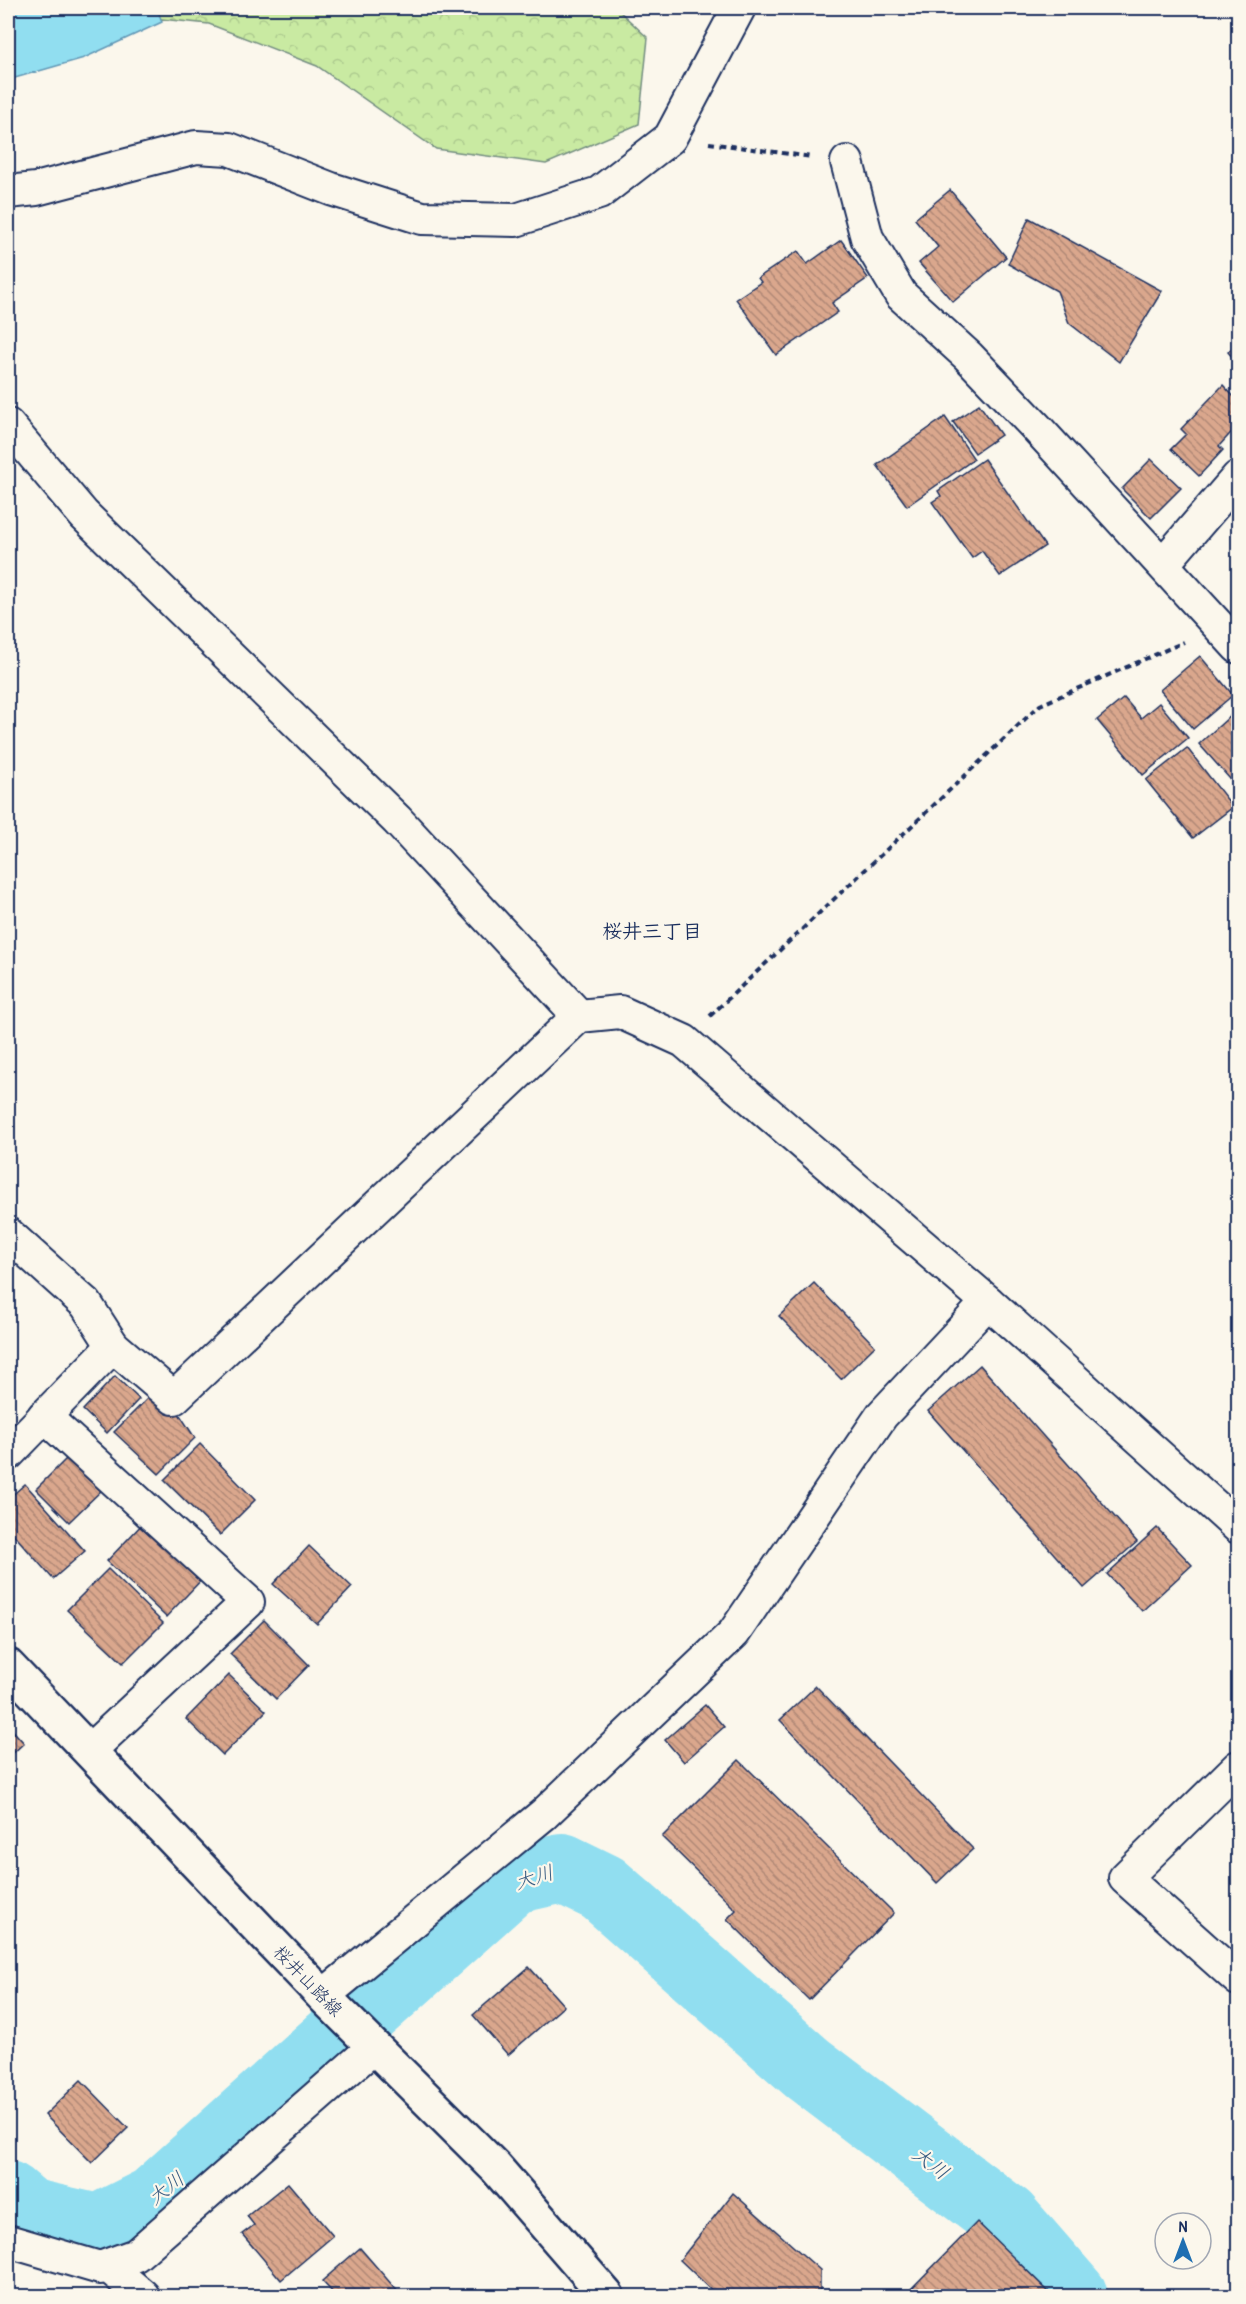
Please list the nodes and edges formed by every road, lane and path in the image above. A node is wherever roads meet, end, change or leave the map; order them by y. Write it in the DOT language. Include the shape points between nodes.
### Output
graph roads {
  1 [pos="739,8"];
  2 [pos="670,138"];
  3 [pos="847,162"];
  4 [pos="8,192"];
  5 [pos="8,425"];
  6 [pos="1239,477"];
  7 [pos="1164,563"];
  8 [pos="1228,637"];
  9 [pos="579,1016"];
  10 [pos="684,1041"];
  11 [pos="8,1234"];
  12 [pos="988,1302"];
  13 [pos="113,1346"];
  14 [pos="44,1416"];
  15 [pos="8,1454"];
  16 [pos="1239,1527"];
  17 [pos="8,1666"];
  18 [pos="89,1751"];
  19 [pos="1239,1767"];
  20 [pos="1239,1979"];
  21 [pos="323,1996"];
  22 [pos="374,2047"];
  23 [pos="8,2241"];
  24 [pos="108,2266"];
  25 [pos="143,2296"];
  26 [pos="607,2296"];
  1 -- 2 [label="street"];
  2 -- 3 [label="path"];
  2 -- 4 [label="street" via="598,193 516,220 422,218 331,189 229,149 196,147 36,189"];
  3 -- 7 [label="street" via="867,238 901,295 968,356"];
  5 -- 9 [label="street" via="84,515 396,820"];
  6 -- 7 [label="street"];
  7 -- 8 [label="street"];
  8 -- 10 [label="path" via="1040,705"];
  9 -- 10 [label="street" via="620,1012"];
  9 -- 13 [label="street" via="174,1398"];
  10 -- 12 [label="street"];
  11 -- 13 [label="street" via="86,1304"];
  12 -- 16 [label="street"];
  12 -- 21 [label="street" via="882,1415 734,1633 544,1814"];
  13 -- 14 [label="street"];
  14 -- 15 [label="street"];
  14 -- 18 [label="street" via="248,1602"];
  17 -- 18 [label="main road, 桜井山路線"];
  18 -- 21 [label="main road, 桜井山路線"];
  19 -- 20 [label="street" via="1125,1878"];
  21 -- 22 [label="main road, 桜井山路線"];
  22 -- 24 [label="street" via="136,2255"];
  22 -- 26 [label="main road, 桜井山路線" via="496,2168"];
  23 -- 24 [label="street" via="100,2268"];
  24 -- 25 [label="street"];
}
